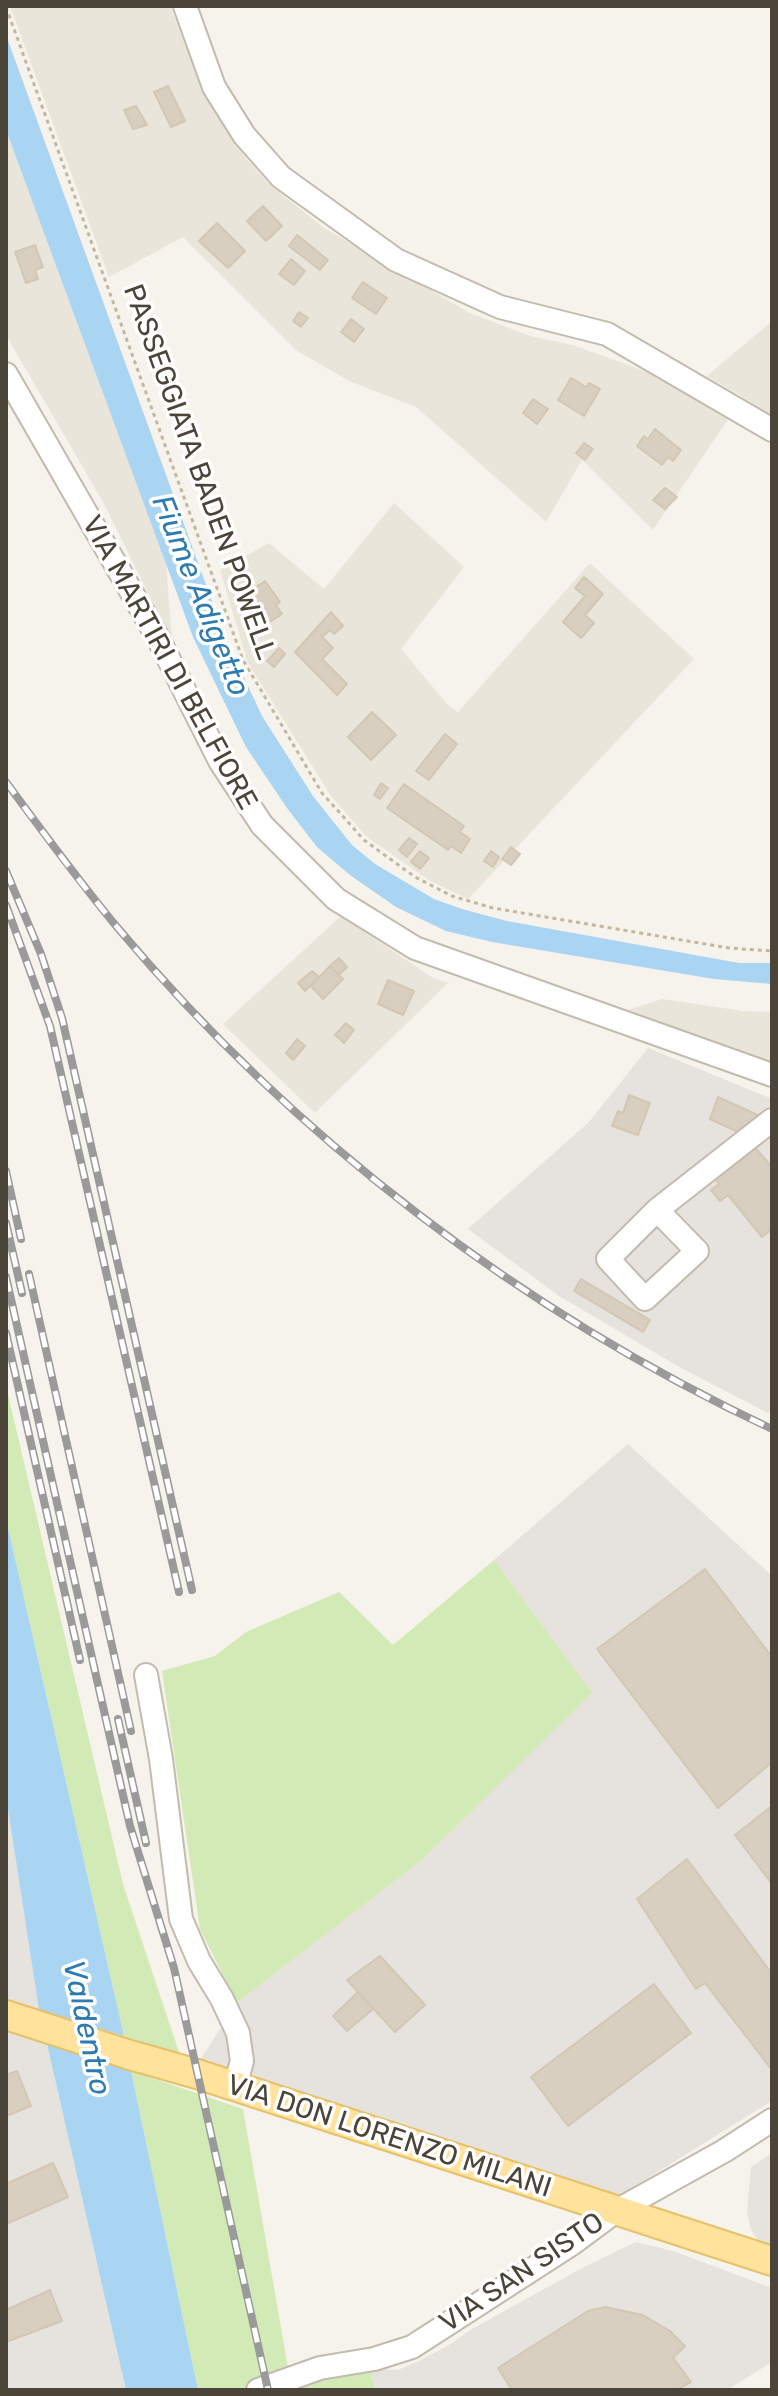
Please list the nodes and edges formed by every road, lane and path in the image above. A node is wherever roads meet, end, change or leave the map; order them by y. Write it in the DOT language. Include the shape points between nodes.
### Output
graph roads {
  1 [pos="185,6"];
  2 [pos="6,7"];
  3 [pos="6,374"];
  4 [pos="772,430"];
  5 [pos="772,951"];
  6 [pos="772,1075"];
  7 [pos="772,1120"];
  8 [pos="657,1210"];
  9 [pos="146,1675"];
  10 [pos="6,2015"];
  11 [pos="235,2086"];
  12 [pos="772,2120"];
  13 [pos="616,2211"];
  14 [pos="772,2261"];
  15 [pos="258,2390"];
  1 -- 4 [label="street" via="214,87 244,135 281,177 396,260 500,307 607,334"];
  2 -- 5 [label="path, PASSEGGIATA BADEN POWELL" via="243,660 322,793 364,840 452,896 729,948"];
  3 -- 6 [label="street, VIA MARTIRI DI BELFIORE" via="158,638 220,761 262,825 336,899 415,948"];
  7 -- 8 [label="street"];
  9 -- 11 [label="street" via="181,1919 238,2033 242,2061"];
  10 -- 11 [label="main road, VIA DON LORENZO MILANI"];
  11 -- 13 [label="main road, VIA DON LORENZO MILANI"];
  12 -- 13 [label="street, VIA SAN SISTO"];
  13 -- 14 [label="main road, VIA DON LORENZO MILANI"];
  13 -- 15 [label="street, VIA SAN SISTO" via="412,2347 320,2368"];
}
